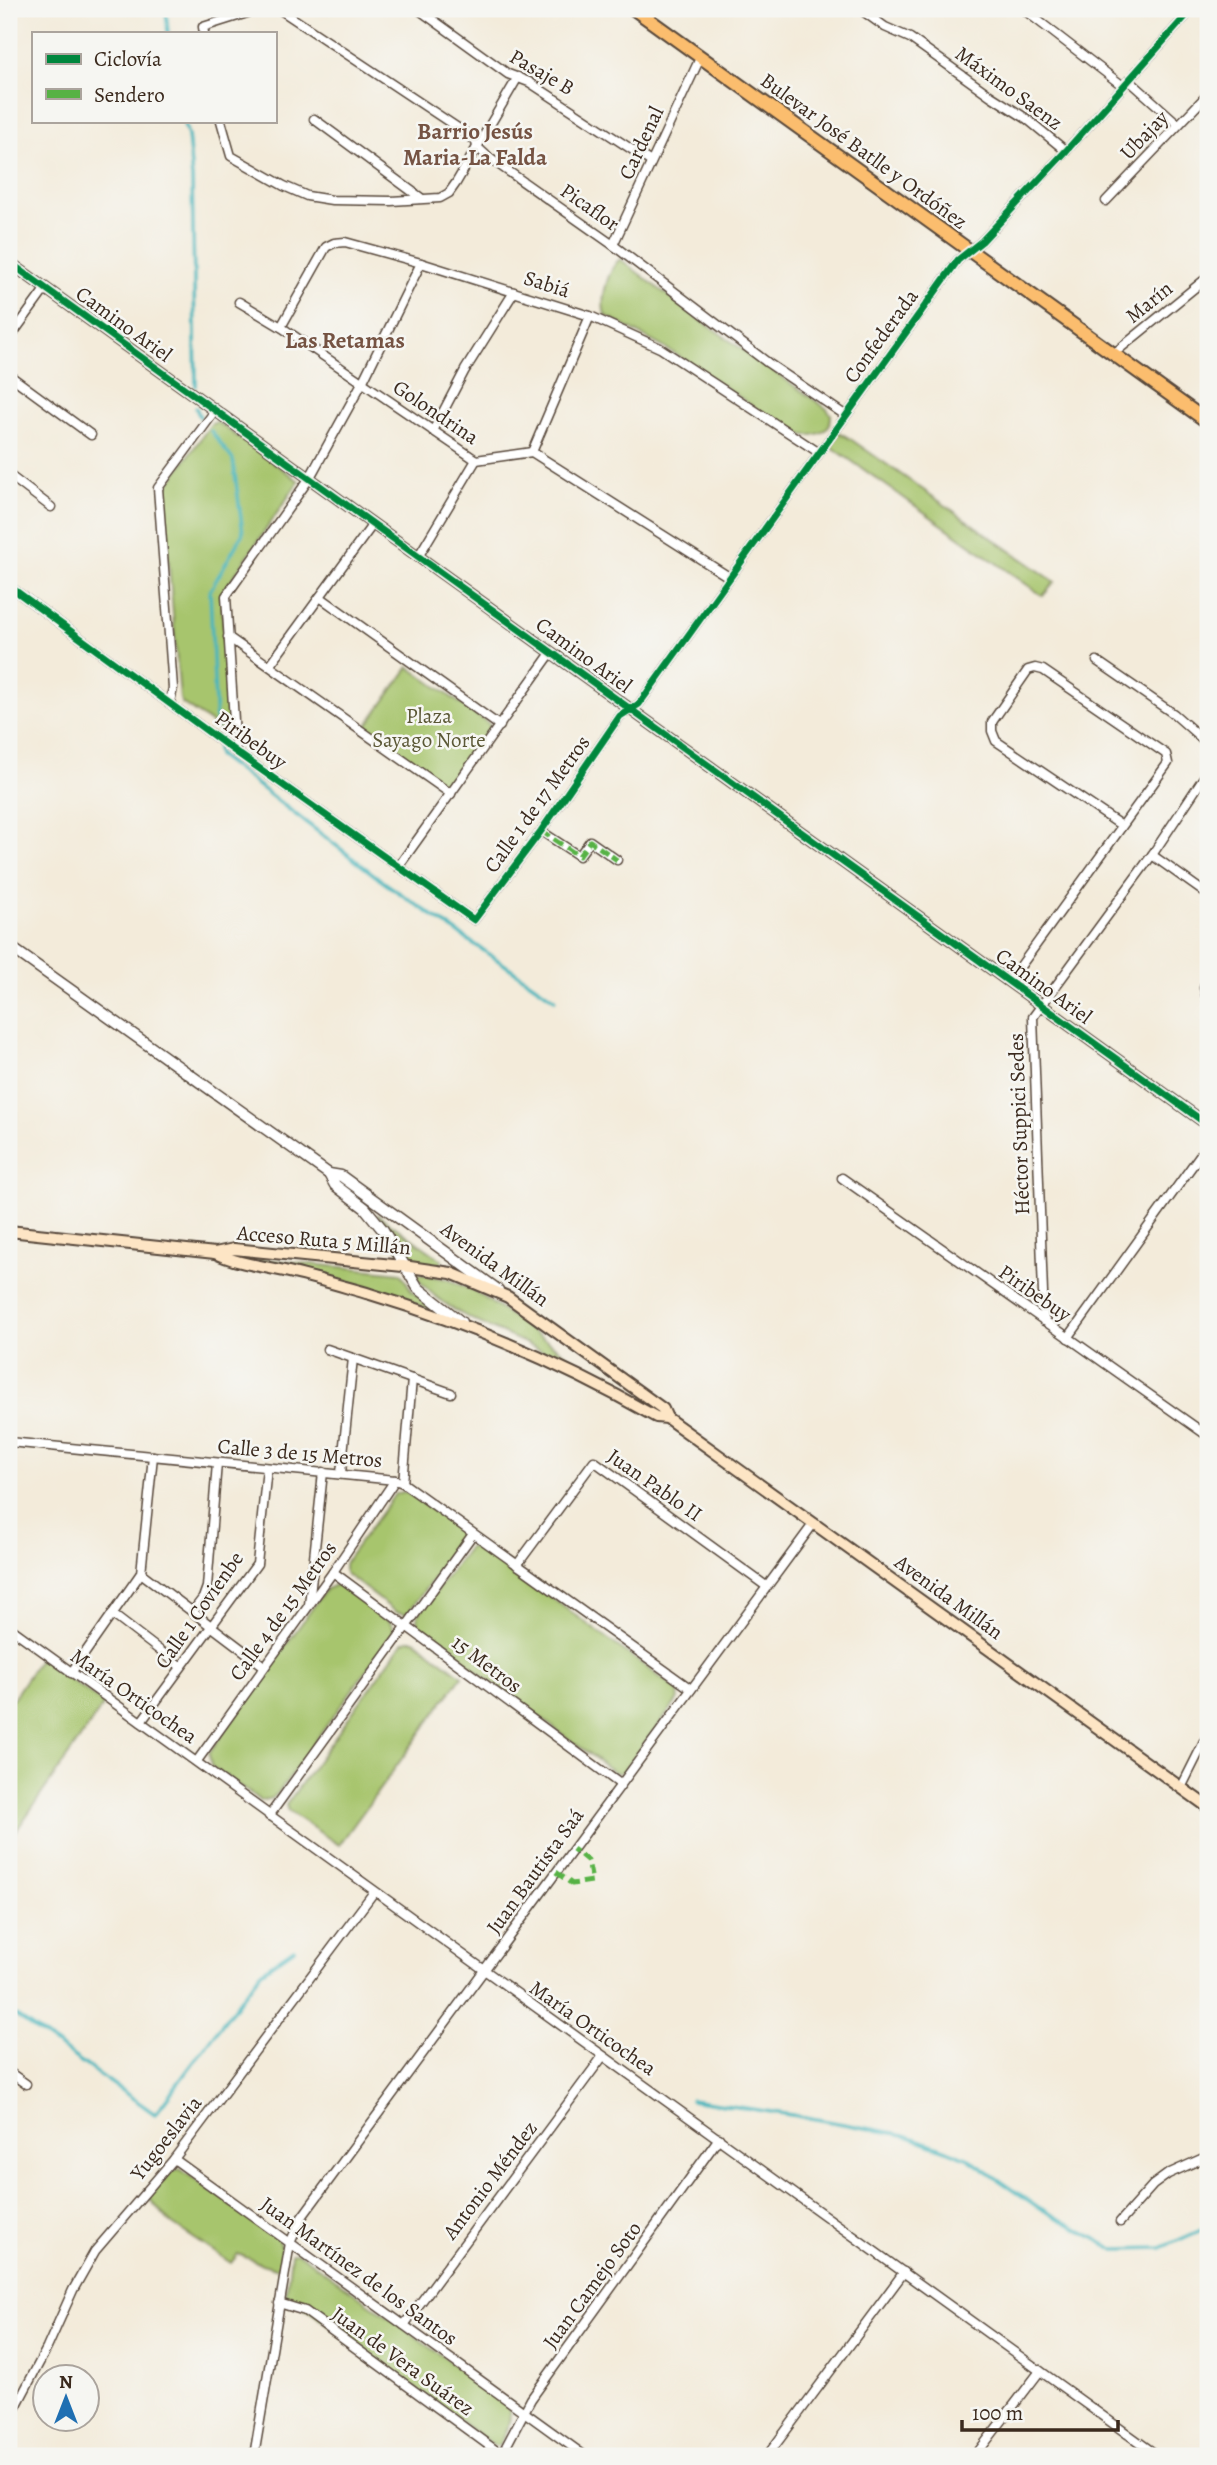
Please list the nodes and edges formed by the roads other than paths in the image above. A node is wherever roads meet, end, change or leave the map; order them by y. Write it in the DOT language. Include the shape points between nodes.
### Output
graph roads {
  1 [pos="260,9"];
  2 [pos="279,9"];
  3 [pos="418,9"];
  4 [pos="634,9"];
  5 [pos="860,9"];
  6 [pos="1023,9"];
  7 [pos="1192,9"];
  8 [pos="203,30"];
  9 [pos="701,56"];
  10 [pos="518,77"];
  11 [pos="1126,83"];
  12 [pos="1208,94"];
  13 [pos="314,119"];
  14 [pos="221,122"];
  15 [pos="1178,124"];
  16 [pos="477,148"];
  17 [pos="1066,151"];
  18 [pos="651,162"];
  19 [pos="421,198"];
  20 [pos="1106,201"];
  21 [pos="613,245"];
  22 [pos="969,251"];
  23 [pos="9,262"];
  24 [pos="421,263"];
  25 [pos="1208,277"];
  26 [pos="46,288"];
  27 [pos="514,292"];
  28 [pos="239,302"];
  29 [pos="590,316"];
  30 [pos="281,327"];
  31 [pos="9,339"];
  32 [pos="1112,355"];
  33 [pos="9,375"];
  34 [pos="362,383"];
  35 [pos="215,411"];
  36 [pos="845,415"];
  37 [pos="1208,422"];
  38 [pos="433,431"];
  39 [pos="91,435"];
  40 [pos="532,452"];
  41 [pos="818,453"];
  42 [pos="477,460"];
  43 [pos="9,475"];
  44 [pos="309,479"];
  45 [pos="51,507"];
  46 [pos="373,524"];
  47 [pos="418,557"];
  48 [pos="729,577"];
  49 [pos="9,586"];
  50 [pos="320,597"];
  51 [pos="228,637"];
  52 [pos="551,653"];
  53 [pos="1097,661"];
  54 [pos="270,666"];
  55 [pos="170,702"];
  56 [pos="630,710"];
  57 [pos="500,726"];
  58 [pos="1208,744"];
  59 [pos="236,752"];
  60 [pos="1208,771"];
  61 [pos="451,794"];
  62 [pos="1122,826"];
  63 [pos="541,831"];
  64 [pos="1152,855"];
  65 [pos="617,860"];
  66 [pos="398,867"];
  67 [pos="1208,895"];
  68 [pos="474,920"];
  69 [pos="9,946"];
  70 [pos="1208,972"];
  71 [pos="1009,982"];
  72 [pos="1208,1004"];
  73 [pos="1041,1005"];
  74 [pos="1208,1125"];
  75 [pos="1208,1144"];
  76 [pos="329,1174"];
  77 [pos="842,1178"];
  78 [pos="9,1231"];
  79 [pos="215,1252"];
  80 [pos="403,1266"];
  81 [pos="508,1297"];
  82 [pos="1044,1321"];
  83 [pos="472,1329"];
  84 [pos="1068,1338"];
  85 [pos="327,1349"];
  86 [pos="353,1358"];
  87 [pos="412,1379"];
  88 [pos="451,1393"];
  89 [pos="667,1418"];
  90 [pos="1208,1436"];
  91 [pos="9,1442"];
  92 [pos="153,1457"];
  93 [pos="216,1463"];
  94 [pos="267,1468"];
  95 [pos="323,1472"];
  96 [pos="341,1474"];
  97 [pos="399,1482"];
  98 [pos="814,1523"];
  99 [pos="473,1534"];
  100 [pos="517,1565"];
  101 [pos="333,1572"];
  102 [pos="141,1573"];
  103 [pos="766,1586"];
  104 [pos="309,1605"];
  105 [pos="193,1611"];
  106 [pos="112,1614"];
  107 [pos="213,1625"];
  108 [pos="407,1625"];
  109 [pos="9,1627"];
  110 [pos="180,1666"];
  111 [pos="264,1666"];
  112 [pos="71,1673"];
  113 [pos="691,1689"];
  114 [pos="141,1722"];
  115 [pos="1208,1734"];
  116 [pos="197,1761"];
  117 [pos="620,1784"];
  118 [pos="1181,1788"];
  119 [pos="1208,1807"];
  120 [pos="269,1816"];
  121 [pos="374,1892"];
  122 [pos="484,1972"];
  123 [pos="603,2056"];
  124 [pos="9,2072"];
  125 [pos="26,2084"];
  126 [pos="719,2138"];
  127 [pos="1208,2156"];
  128 [pos="174,2159"];
  129 [pos="1120,2222"];
  130 [pos="290,2243"];
  131 [pos="904,2272"];
  132 [pos="279,2303"];
  133 [pos="404,2325"];
  134 [pos="1040,2371"];
  135 [pos="523,2412"];
  136 [pos="9,2420"];
  137 [pos="254,2456"];
  138 [pos="501,2456"];
  139 [pos="585,2456"];
  140 [pos="766,2456"];
  141 [pos="975,2456"];
  142 [pos="1158,2456"];
  1 -- 8 [label="street"];
  2 -- 16 [label="street, Picaflor" via="467,134"];
  3 -- 10 [label="street, Pasaje B"];
  4 -- 9 [label="main road, Bulevar José Batlle y Ordóñez"];
  5 -- 17 [label="street, Máximo Saenz" via="911,38"];
  6 -- 11 [label="street"];
  7 -- 11 [label="street, Confederada"];
  9 -- 18 [label="street, Cardenal"];
  9 -- 22 [label="main road, Bulevar José Batlle y Ordóñez"];
  10 -- 16 [label="street"];
  10 -- 18 [label="street, Pasaje B"];
  11 -- 15 [label="street"];
  11 -- 17 [label="street, Confederada"];
  12 -- 15 [label="street, Ubajay"];
  13 -- 19 [label="street"];
  14 -- 19 [label="street" via="231,156 307,196 344,201"];
  15 -- 20 [label="street, Ubajay"];
  16 -- 19 [label="street" via="449,193"];
  16 -- 21 [label="street, Picaflor"];
  17 -- 22 [label="street, Confederada"];
  18 -- 21 [label="street, Cardenal"];
  21 -- 36 [label="street, Picaflor" via="768,363"];
  22 -- 32 [label="main road, Bulevar José Batlle y Ordóñez"];
  22 -- 36 [label="street, Confederada"];
  23 -- 26 [label="street, Camino Ariel"];
  24 -- 27 [label="street, Sabiá"];
  24 -- 30 [label="street, Sabiá" via="334,243 326,247"];
  24 -- 34 [label="street"];
  25 -- 32 [label="street, Marín"];
  26 -- 31 [label="street"];
  26 -- 35 [label="street, Camino Ariel"];
  27 -- 29 [label="street, Sabiá"];
  27 -- 38 [label="street"];
  28 -- 30 [label="street, Golondrina"];
  29 -- 40 [label="street"];
  29 -- 41 [label="street, Sabiá" via="660,348"];
  30 -- 34 [label="street, Golondrina"];
  32 -- 37 [label="main road, Bulevar José Batlle y Ordóñez"];
  33 -- 39 [label="street"];
  34 -- 38 [label="street, Golondrina"];
  34 -- 44 [label="street"];
  35 -- 44 [label="street, Camino Ariel"];
  35 -- 55 [label="street" via="158,488 173,688"];
  36 -- 41 [label="street, Confederada"];
  38 -- 42 [label="street, Golondrina"];
  40 -- 42 [label="street, Golondrina"];
  40 -- 48 [label="street"];
  41 -- 48 [label="street, Confederada"];
  42 -- 47 [label="street"];
  43 -- 45 [label="street"];
  44 -- 46 [label="street, Camino Ariel"];
  44 -- 51 [label="street" via="226,596"];
  46 -- 47 [label="street, Camino Ariel"];
  46 -- 50 [label="street"];
  47 -- 52 [label="street, Camino Ariel"];
  48 -- 56 [label="street, Confederada" via="639,704"];
  49 -- 55 [label="street, Piribebuy"];
  50 -- 54 [label="street"];
  50 -- 57 [label="street"];
  51 -- 54 [label="street"];
  51 -- 59 [label="street"];
  52 -- 56 [label="street, Camino Ariel"];
  52 -- 57 [label="street"];
  53 -- 58 [label="street" via="1174,714"];
  54 -- 61 [label="street"];
  55 -- 59 [label="street, Piribebuy"];
  56 -- 63 [label="street, Calle 1 de 17 Metros" via="620,716"];
  56 -- 71 [label="street, Camino Ariel"];
  57 -- 61 [label="street"];
  59 -- 66 [label="street, Piribebuy"];
  60 -- 64 [label="street, Héctor Suppici Sedes"];
  61 -- 66 [label="street"];
  62 -- 62 [label="street" via="1168,763 1166,754 1043,670 1028,670 992,722 996,741"];
  62 -- 71 [label="street"];
  63 -- 65 [label="street" via="579,856 590,841"];
  63 -- 68 [label="street, Calle 1 de 17 Metros"];
  64 -- 67 [label="street"];
  64 -- 73 [label="street, Héctor Suppici Sedes"];
  66 -- 68 [label="street, Piribebuy"];
  69 -- 76 [label="street, Avenida Millán"];
  70 -- 72 [label="street" via="1204,990"];
  71 -- 73 [label="street, Camino Ariel"];
  73 -- 74 [label="street, Camino Ariel"];
  73 -- 82 [label="street, Héctor Suppici Sedes" via="1033,1017"];
  75 -- 84 [label="street"];
  76 -- 80 [label="street, Avenida Millán" via="383,1230"];
  76 -- 81 [label="street, Avenida Millán" via="341,1176"];
  77 -- 82 [label="street, Piribebuy"];
  78 -- 79 [label="main road, Acceso Ruta 5 Millán"];
  79 -- 80 [label="main road, Acceso Ruta 5 Millán" via="233,1249"];
  79 -- 83 [label="main road, Acceso Ruta 5 Millán" via="230,1260 371,1295"];
  80 -- 81 [label="main road, Acceso Ruta 5 Millán" via="451,1273"];
  80 -- 83 [label="street, Avenida Millán" via="418,1288"];
  81 -- 89 [label="main road, Avenida Millán" via="663,1409"];
  82 -- 84 [label="street, Piribebuy"];
  83 -- 89 [label="main road, Avenida Millán" via="580,1376 656,1417"];
  84 -- 90 [label="street, Piribebuy"];
  85 -- 86 [label="street"];
  86 -- 87 [label="street"];
  86 -- 96 [label="street"];
  87 -- 88 [label="street"];
  87 -- 97 [label="street"];
  89 -- 98 [label="main road, Avenida Millán"];
  91 -- 92 [label="street, Calle 3 de 15 Metros"];
  92 -- 93 [label="street, Calle 3 de 15 Metros"];
  92 -- 102 [label="street"];
  93 -- 94 [label="street, Calle 3 de 15 Metros"];
  93 -- 105 [label="street" via="207,1587"];
  94 -- 95 [label="street, Calle 3 de 15 Metros"];
  94 -- 107 [label="street, Calle 1 Covienbe" via="257,1564"];
  95 -- 96 [label="street, Calle 3 de 15 Metros"];
  95 -- 104 [label="street"];
  96 -- 97 [label="street, Calle 3 de 15 Metros"];
  97 -- 99 [label="street, Calle 3 de 15 Metros"];
  97 -- 101 [label="street, Calle 4 de 15 Metros"];
  98 -- 103 [label="street, Juan Bautista Saá"];
  98 -- 118 [label="main road, Avenida Millán"];
  99 -- 100 [label="street, Calle 3 de 15 Metros"];
  99 -- 108 [label="street"];
  100 -- 103 [label="street, Juan Pablo II" via="594,1461"];
  100 -- 113 [label="street, Calle 3 de 15 Metros"];
  101 -- 104 [label="street, Calle 4 de 15 Metros"];
  101 -- 108 [label="street, 15 Metros"];
  102 -- 105 [label="street"];
  102 -- 106 [label="street"];
  103 -- 113 [label="street, Juan Bautista Saá"];
  104 -- 111 [label="street, Calle 4 de 15 Metros"];
  105 -- 107 [label="street"];
  106 -- 110 [label="street"];
  106 -- 112 [label="street"];
  107 -- 110 [label="street, Calle 1 Covienbe"];
  107 -- 111 [label="street"];
  108 -- 117 [label="street, 15 Metros"];
  108 -- 120 [label="street"];
  109 -- 112 [label="street, María Orticochea"];
  110 -- 114 [label="street, Calle 1 Covienbe"];
  111 -- 116 [label="street, Calle 4 de 15 Metros"];
  112 -- 114 [label="street, María Orticochea"];
  113 -- 117 [label="street, Juan Bautista Saá"];
  114 -- 116 [label="street, María Orticochea"];
  115 -- 118 [label="street"];
  116 -- 120 [label="street, María Orticochea"];
  117 -- 122 [label="street, Juan Bautista Saá"];
  118 -- 119 [label="main road, Avenida Millán"];
  120 -- 121 [label="street, María Orticochea"];
  121 -- 122 [label="street, María Orticochea"];
  121 -- 128 [label="street, Yugoeslavia"];
  122 -- 123 [label="street, María Orticochea"];
  122 -- 130 [label="street, Juan Bautista Saá" via="302,2217"];
  123 -- 126 [label="street, María Orticochea"];
  123 -- 133 [label="street, Antonio Méndez"];
  124 -- 125 [label="street"];
  126 -- 131 [label="street, María Orticochea"];
  126 -- 135 [label="street, Juan Camejo Soto"];
  127 -- 129 [label="street" via="1153,2185"];
  128 -- 130 [label="street, Juan Martínez de los Santos"];
  128 -- 136 [label="street, Yugoeslavia" via="95,2251"];
  130 -- 132 [label="street, Juan Bautista Saá"];
  130 -- 133 [label="street, Juan Martínez de los Santos"];
  131 -- 134 [label="street, María Orticochea"];
  131 -- 140 [label="street"];
  132 -- 137 [label="street, Juan Bautista Saá"];
  132 -- 138 [label="street, Juan de Vera Suárez" via="305,2311"];
  133 -- 135 [label="street, Juan Martínez de los Santos"];
  134 -- 141 [label="street"];
  134 -- 142 [label="street, María Orticochea"];
  135 -- 138 [label="street, Juan Camejo Soto"];
  135 -- 139 [label="street, Juan Martínez de los Santos"];
}
